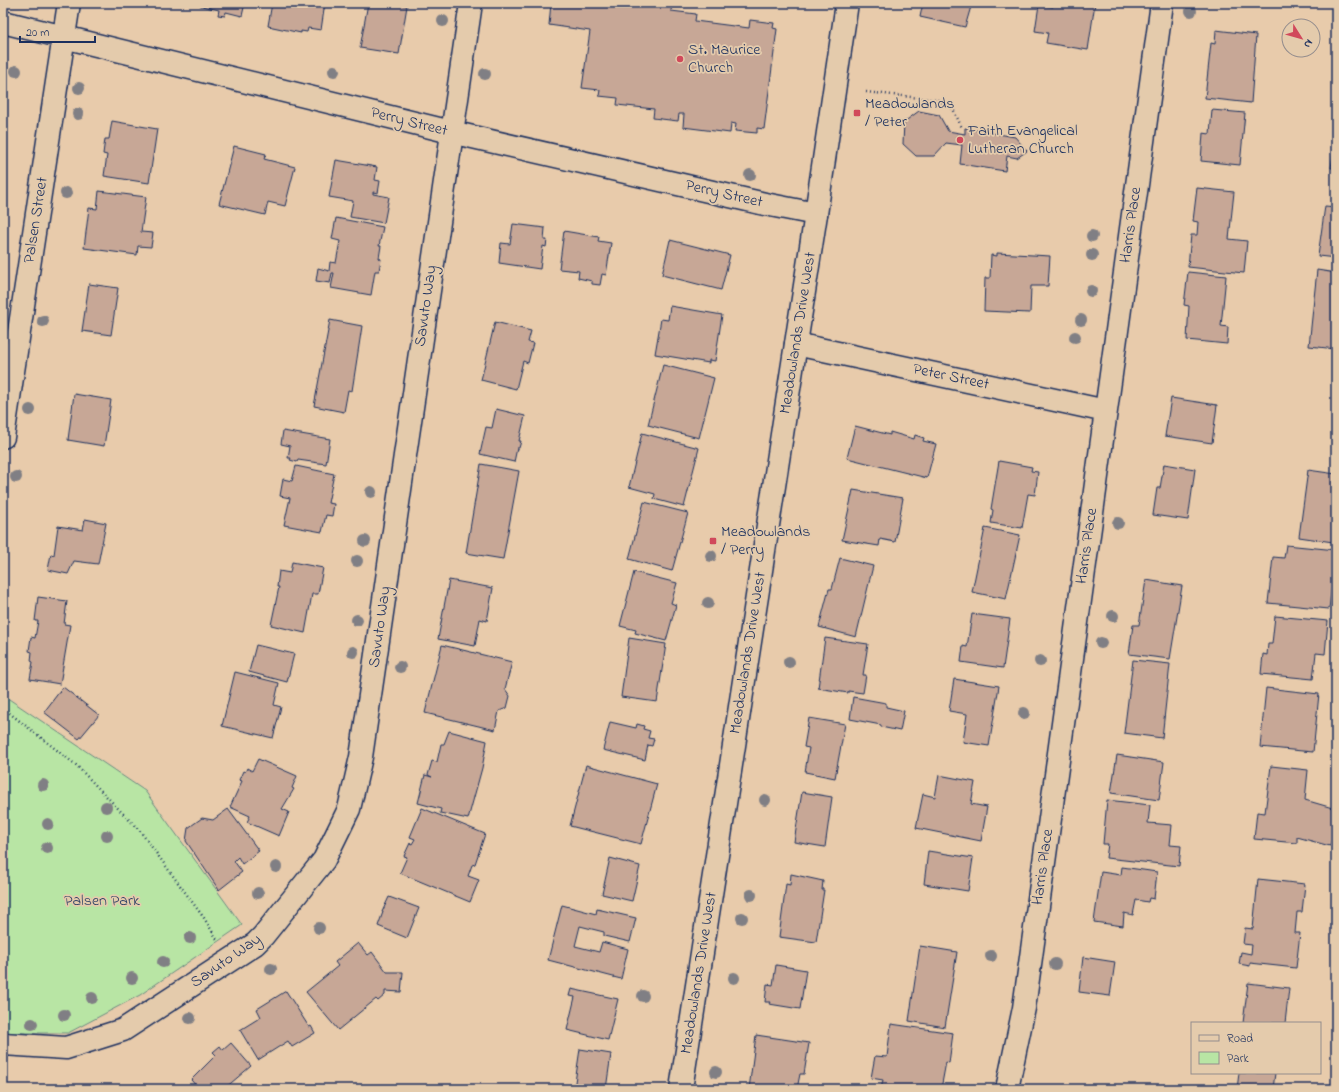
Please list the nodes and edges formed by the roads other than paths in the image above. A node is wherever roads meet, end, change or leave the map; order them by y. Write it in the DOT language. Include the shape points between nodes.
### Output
graph roads {
  1 [pos="69,3"];
  2 [pos="471,3"];
  3 [pos="847,3"];
  4 [pos="1162,3"];
  5 [pos="3,22"];
  6 [pos="64,35"];
  7 [pos="451,132"];
  8 [pos="816,214"];
  9 [pos="796,344"];
  10 [pos="1106,410"];
  11 [pos="3,437"];
  12 [pos="3,1044"];
  13 [pos="681,1089"];
  14 [pos="1007,1089"];
  1 -- 6 [label="street, Palsen Street"];
  2 -- 7 [label="street, Savuto Way"];
  3 -- 8 [label="street, Meadowlands Drive West"];
  4 -- 10 [label="street, Harris Place"];
  5 -- 6 [label="street, Perry Street"];
  6 -- 7 [label="street, Perry Street"];
  6 -- 11 [label="street, Palsen Street"];
  7 -- 8 [label="street, Perry Street"];
  7 -- 12 [label="street, Savuto Way" via="362,749 349,809 324,860 263,936 123,1030 66,1048"];
  8 -- 9 [label="street, Meadowlands Drive West"];
  9 -- 10 [label="street, Peter Street"];
  9 -- 13 [label="street, Meadowlands Drive West"];
  10 -- 14 [label="street, Harris Place" via="1024,1008"];
}
